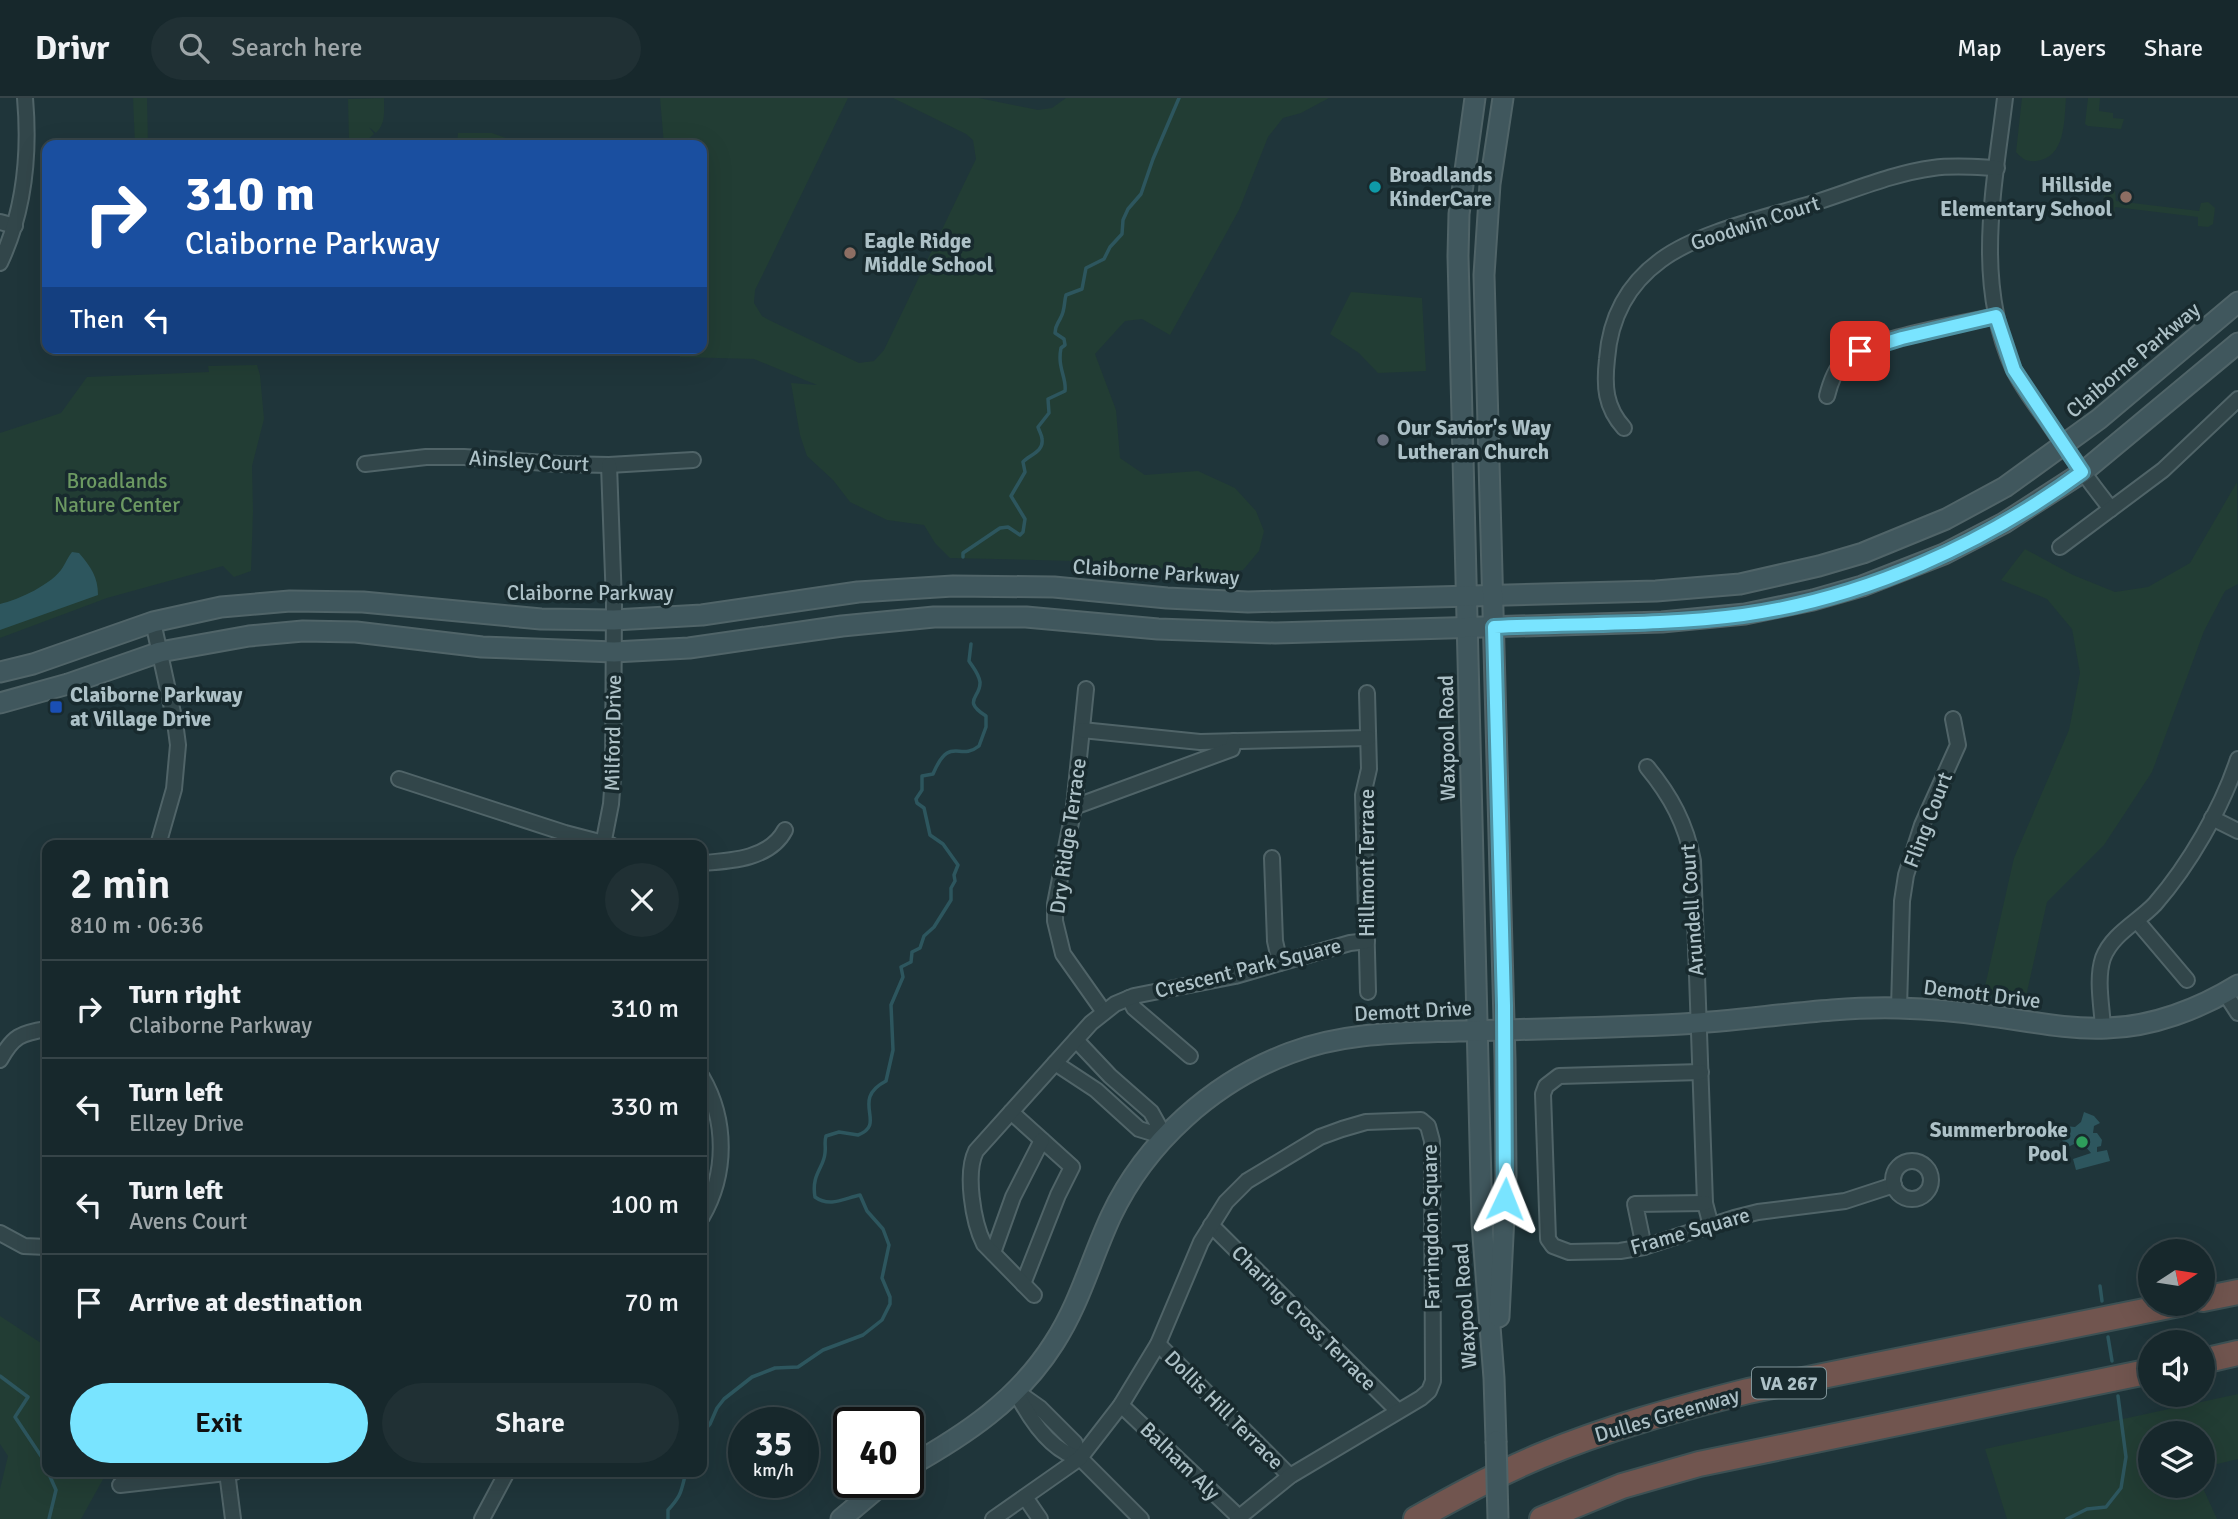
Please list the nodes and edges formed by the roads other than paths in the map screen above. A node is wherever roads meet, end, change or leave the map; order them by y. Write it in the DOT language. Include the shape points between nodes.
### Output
graph roads {
  1 [pos="25,98"];
  2 [pos="1475,98"];
  3 [pos="1503,98"];
  4 [pos="2005,98"];
  5 [pos="1997,168"];
  6 [pos="0,222"];
  7 [pos="15,226"];
  8 [pos="0,263"];
  9 [pos="2238,302"];
  10 [pos="1996,316"];
  11 [pos="2238,343"];
  12 [pos="1827,396"];
  13 [pos="2238,399"];
  14 [pos="1624,428"];
  15 [pos="2064,446"];
  16 [pos="693,460"];
  17 [pos="365,464"];
  18 [pos="609,465"];
  19 [pos="2082,472"];
  20 [pos="2110,509"];
  21 [pos="2060,547"];
  22 [pos="1466,596"];
  23 [pos="1493,596"];
  24 [pos="614,620"];
  25 [pos="153,622"];
  26 [pos="1494,627"];
  27 [pos="1467,629"];
  28 [pos="160,652"];
  29 [pos="614,652"];
  30 [pos="0,672"];
  31 [pos="1087,689"];
  32 [pos="1367,693"];
  33 [pos="0,703"];
  34 [pos="1953,719"];
  35 [pos="1082,730"];
  36 [pos="1368,738"];
  37 [pos="1234,741"];
  38 [pos="2238,759"];
  39 [pos="1647,767"];
  40 [pos="399,779"];
  41 [pos="1074,807"];
  42 [pos="2212,818"];
  43 [pos="785,830"];
  44 [pos="2238,831"];
  45 [pos="159,840"];
  46 [pos="591,840"];
  47 [pos="606,840"];
  48 [pos="1272,858"];
  49 [pos="707,863"];
  50 [pos="2137,921"];
  51 [pos="1367,942"];
  52 [pos="1280,963"];
  53 [pos="2187,980"];
  54 [pos="2232,989"];
  55 [pos="1368,992"];
  56 [pos="1129,998"];
  57 [pos="1899,1008"];
  58 [pos="1104,1012"];
  59 [pos="2238,1013"];
  60 [pos="1699,1023"];
  61 [pos="2104,1028"];
  62 [pos="1504,1029"];
  63 [pos="42,1030"];
  64 [pos="1477,1030"];
  65 [pos="1076,1040"];
  66 [pos="1190,1056"];
  67 [pos="0,1060"];
  68 [pos="1055,1063"];
  69 [pos="1701,1072"];
  70 [pos="1110,1076"];
  71 [pos="707,1087"];
  72 [pos="1096,1090"];
  73 [pos="1011,1112"];
  74 [pos="1166,1137"];
  75 [pos="1042,1140"];
  76 [pos="1894,1185"];
  77 [pos="1705,1203"];
  78 [pos="707,1205"];
  79 [pos="1211,1225"];
  80 [pos="1711,1226"];
  81 [pos="0,1233"];
  82 [pos="42,1247"];
  83 [pos="1644,1247"];
  84 [pos="993,1253"];
  85 [pos="1023,1284"];
  86 [pos="2238,1292"];
  87 [pos="1034,1295"];
  88 [pos="2216,1296"];
  89 [pos="2138,1312"];
  90 [pos="1158,1344"];
  91 [pos="2238,1353"];
  92 [pos="2215,1358"];
  93 [pos="2138,1374"];
  94 [pos="1494,1378"];
  95 [pos="1016,1391"];
  96 [pos="1121,1405"];
  97 [pos="1397,1410"];
  98 [pos="924,1458"];
  99 [pos="1080,1458"];
  100 [pos="1290,1476"];
  101 [pos="188,1477"];
  102 [pos="230,1477"];
  103 [pos="504,1477"];
  104 [pos="120,1485"];
  105 [pos="1025,1497"];
  106 [pos="866,1498"];
  107 [pos="1238,1518"];
  108 [pos="233,1519"];
  109 [pos="482,1519"];
  110 [pos="841,1519"];
  111 [pos="993,1519"];
  112 [pos="1040,1519"];
  113 [pos="1141,1519"];
  114 [pos="1416,1519"];
  115 [pos="1498,1519"];
  116 [pos="1542,1519"];
  1 -- 7 [label="street" via="27,161"];
  2 -- 22 [label="main road, Waxpool Road" via="1458,256"];
  3 -- 23 [label="main road, Waxpool Road" via="1485,237"];
  4 -- 5 [label="street"];
  5 -- 10 [label="street" via="1989,236"];
  5 -- 14 [label="street, Goodwin Court" via="1959,166 1909,173 1700,239 1667,256 1627,294 1612,330 1606,366 1608,401 1612,415"];
  6 -- 7 [label="street"];
  7 -- 8 [label="street"];
  9 -- 15 [label="main road, Claiborne Parkway"];
  10 -- 12 [label="street" via="1860,351 1837,370"];
  10 -- 15 [label="street" via="2014,370"];
  11 -- 19 [label="main road"];
  13 -- 20 [label="street" via="2163,470"];
  15 -- 19 [label="street"];
  15 -- 23 [label="main road, Claiborne Parkway" via="1946,519 1819,566 1702,588"];
  16 -- 18 [label="street, Ainsley Court"];
  17 -- 18 [label="street, Ainsley Court" via="464,457"];
  18 -- 24 [label="street, Milford Drive"];
  19 -- 20 [label="street"];
  19 -- 26 [label="main road" via="2004,523 1944,554 1813,600 1707,619"];
  20 -- 21 [label="street"];
  22 -- 23 [label="main road, Claiborne Parkway"];
  22 -- 24 [label="main road, Claiborne Parkway" via="1214,601 1054,587 953,586 858,593 702,615"];
  22 -- 27 [label="main road, Waxpool Road"];
  23 -- 26 [label="main road, Waxpool Road"];
  24 -- 25 [label="main road, Claiborne Parkway" via="503,617 326,599 221,607"];
  24 -- 29 [label="street, Milford Drive"];
  25 -- 28 [label="street"];
  25 -- 30 [label="main road, Claiborne Parkway"];
  26 -- 27 [label="main road"];
  26 -- 62 [label="main road, Waxpool Road"];
  27 -- 29 [label="main road" via="1232,633 1026,617 934,617 689,648"];
  27 -- 64 [label="main road, Waxpool Road"];
  28 -- 29 [label="main road" via="303,631 356,632 482,647"];
  28 -- 33 [label="main road"];
  28 -- 45 [label="street" via="178,745 174,789"];
  29 -- 47 [label="street, Milford Drive" via="613,776"];
  31 -- 35 [label="street, Dry Ridge Terrace"];
  32 -- 36 [label="street, Hillmont Terrace"];
  34 -- 57 [label="street, Fling Court" via="1958,745 1922,825 1906,875"];
  35 -- 37 [label="street"];
  35 -- 41 [label="street, Dry Ridge Terrace"];
  36 -- 37 [label="street"];
  36 -- 51 [label="street, Hillmont Terrace" via="1369,768 1363,794"];
  37 -- 41 [label="street" via="1232,749 1208,759"];
  38 -- 42 [label="street"];
  39 -- 60 [label="street, Arundell Court" via="1678,811 1690,844"];
  40 -- 46 [label="street"];
  41 -- 58 [label="street, Dry Ridge Terrace" via="1055,921 1063,954"];
  42 -- 44 [label="street"];
  42 -- 50 [label="street" via="2168,888"];
  43 -- 49 [label="street" via="769,849"];
  48 -- 52 [label="street"];
  50 -- 53 [label="street"];
  50 -- 61 [label="street" via="2114,940 2103,959"];
  51 -- 52 [label="street, Crescent Park Square"];
  51 -- 55 [label="street, Hillmont Terrace"];
  52 -- 56 [label="street, Crescent Park Square"];
  54 -- 59 [label="street"];
  54 -- 61 [label="main road, Demott Drive" via="2177,1014"];
  56 -- 58 [label="street, Crescent Park Square"];
  56 -- 66 [label="street, Crescent Park Square"];
  57 -- 60 [label="main road, Demott Drive" via="1823,1010"];
  57 -- 61 [label="main road, Demott Drive"];
  58 -- 65 [label="street, Crescent Park Square"];
  60 -- 62 [label="main road, Demott Drive"];
  60 -- 69 [label="street, Arundell Court"];
  62 -- 64 [label="main road, Demott Drive"];
  62 -- 94 [label="main road, Waxpool Road" via="1506,1175"];
  63 -- 67 [label="street" via="18,1036"];
  64 -- 74 [label="main road, Demott Drive" via="1358,1035 1292,1052 1216,1092"];
  64 -- 94 [label="main road, Waxpool Road" via="1482,1223"];
  65 -- 68 [label="street, Crescent Park Square"];
  65 -- 70 [label="street"];
  68 -- 72 [label="street"];
  68 -- 73 [label="street, Crescent Park Square"];
  69 -- 77 [label="street, Arundell Court"];
  69 -- 83 [label="street, Frame Square" via="1559,1076 1543,1094 1549,1239 1560,1251 1569,1252"];
  70 -- 72 [label="street"];
  70 -- 74 [label="street" via="1151,1112"];
  71 -- 78 [label="street" via="715,1104 721,1146"];
  72 -- 74 [label="street" via="1139,1129"];
  73 -- 75 [label="street"];
  73 -- 84 [label="street, Crescent Park Square" via="971,1161 979,1234"];
  74 -- 95 [label="main road, Demott Drive" via="1113,1213 1083,1289 1052,1347"];
  75 -- 84 [label="street" via="1013,1197"];
  75 -- 85 [label="street" via="1072,1167"];
  76 -- 80 [label="street, Frame Square" via="1845,1201 1758,1212"];
  77 -- 80 [label="street, Arundell Court"];
  77 -- 83 [label="street" via="1636,1205"];
  79 -- 90 [label="street, Farringdon Square"];
  79 -- 97 [label="street, Charing Cross Terrace"];
  79 -- 97 [label="street, Farringdon Square" via="1247,1181 1320,1138 1366,1122 1414,1118 1428,1126 1432,1141 1433,1381 1421,1398"];
  80 -- 83 [label="street, Frame Square"];
  81 -- 82 [label="street" via="24,1246"];
  84 -- 85 [label="street, Crescent Park Square"];
  85 -- 87 [label="street, Crescent Park Square"];
  86 -- 88 [label="highway"];
  89 -- 114 [label="highway, Dulles Greenway / VA 267" via="1679,1409 1539,1456"];
  90 -- 96 [label="street, Farringdon Square"];
  90 -- 100 [label="street, Dollis Hill Terrace"];
  91 -- 92 [label="highway"];
  93 -- 116 [label="highway" via="1699,1464 1622,1486"];
  94 -- 115 [label="main road, Waxpool Road, bridge"];
  95 -- 98 [label="main road, Demott Drive" via="967,1433"];
  95 -- 99 [label="street" via="1030,1419 1066,1455"];
  96 -- 99 [label="street, Farringdon Square"];
  96 -- 107 [label="street, Balham Aly"];
  97 -- 100 [label="street, Farringdon Square"];
  99 -- 105 [label="street, Farringdon Square"];
  99 -- 113 [label="street"];
  100 -- 107 [label="street, Farringdon Square"];
  101 -- 104 [label="street"];
  102 -- 108 [label="street"];
  103 -- 109 [label="street"];
  105 -- 111 [label="street, Farringdon Square"];
  105 -- 112 [label="street"];
  106 -- 110 [label="main road"];
}
